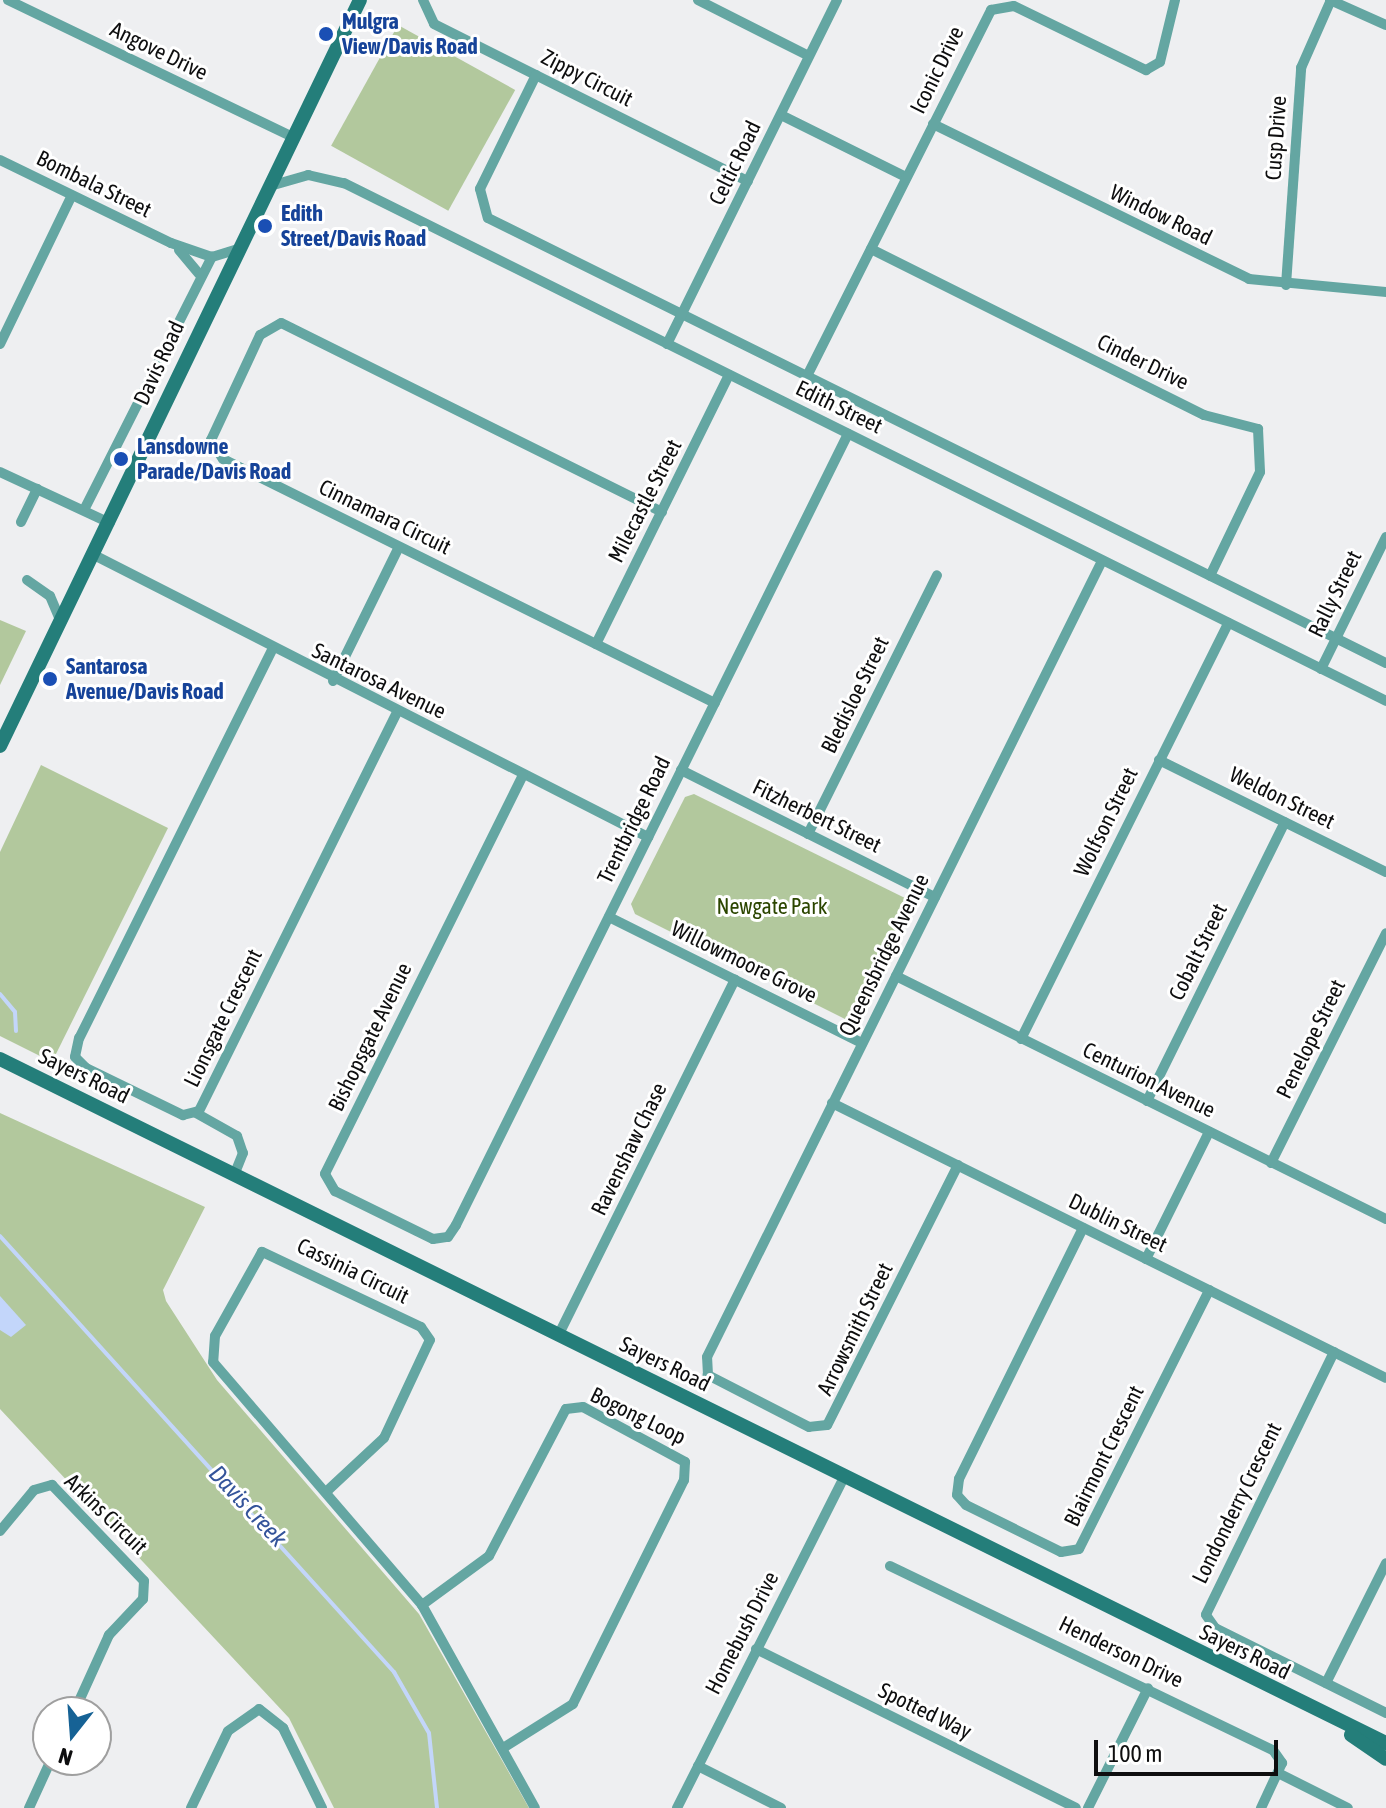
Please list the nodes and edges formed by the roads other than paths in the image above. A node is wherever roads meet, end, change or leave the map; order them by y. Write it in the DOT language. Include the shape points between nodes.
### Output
graph roads {
  1 [pos="8,0"];
  2 [pos="360,0"];
  3 [pos="423,0"];
  4 [pos="698,0"];
  5 [pos="837,0"];
  6 [pos="1175,0"];
  7 [pos="1330,0"];
  8 [pos="1386,25"];
  9 [pos="809,56"];
  10 [pos="536,75"];
  11 [pos="781,115"];
  12 [pos="933,124"];
  13 [pos="293,137"];
  14 [pos="0,160"];
  15 [pos="906,177"];
  16 [pos="748,181"];
  17 [pos="270,186"];
  18 [pos="72,195"];
  19 [pos="171,243"];
  20 [pos="238,249"];
  21 [pos="871,249"];
  22 [pos="212,257"];
  23 [pos="199,274"];
  24 [pos="1286,285"];
  25 [pos="1386,292"];
  26 [pos="682,314"];
  27 [pos="0,344"];
  28 [pos="667,344"];
  29 [pos="729,375"];
  30 [pos="807,376"];
  31 [pos="848,434"];
  32 [pos="0,472"];
  33 [pos="37,489"];
  34 [pos="84,510"];
  35 [pos="662,512"];
  36 [pos="21,522"];
  37 [pos="110,523"];
  38 [pos="1386,537"];
  39 [pos="399,547"];
  40 [pos="94,555"];
  41 [pos="1102,561"];
  42 [pos="937,575"];
  43 [pos="1210,576"];
  44 [pos="27,580"];
  45 [pos="60,620"];
  46 [pos="1228,623"];
  47 [pos="1336,638"];
  48 [pos="596,644"];
  49 [pos="272,650"];
  50 [pos="1386,663"];
  51 [pos="1321,669"];
  52 [pos="333,681"];
  53 [pos="1386,701"];
  54 [pos="715,703"];
  55 [pos="397,712"];
  56 [pos="0,746"];
  57 [pos="1159,760"];
  58 [pos="681,770"];
  59 [pos="523,775"];
  60 [pos="1285,822"];
  61 [pos="808,834"];
  62 [pos="648,837"];
  63 [pos="1386,872"];
  64 [pos="935,897"];
  65 [pos="609,917"];
  66 [pos="1386,933"];
  67 [pos="896,976"];
  68 [pos="735,980"];
  69 [pos="1021,1039"];
  70 [pos="862,1043"];
  71 [pos="0,1059"];
  72 [pos="1147,1101"];
  73 [pos="832,1103"];
  74 [pos="196,1113"];
  75 [pos="1209,1132"];
  76 [pos="1271,1163"];
  77 [pos="958,1165"];
  78 [pos="234,1175"];
  79 [pos="1386,1219"];
  80 [pos="456,1225"];
  81 [pos="1083,1228"];
  82 [pos="1146,1259"];
  83 [pos="1209,1290"];
  84 [pos="558,1336"];
  85 [pos="1334,1352"];
  86 [pos="705,1367"];
  87 [pos="1386,1378"];
  88 [pos="844,1477"];
  89 [pos="326,1492"];
  90 [pos="0,1531"];
  91 [pos="1386,1563"];
  92 [pos="890,1566"];
  93 [pos="422,1605"];
  94 [pos="756,1649"];
  95 [pos="1326,1683"];
  96 [pos="1148,1688"];
  97 [pos="81,1696"];
  98 [pos="1310,1709"];
  99 [pos="1386,1713"];
  100 [pos="1386,1743"];
  101 [pos="503,1748"];
  102 [pos="1386,1759"];
  103 [pos="698,1766"];
  104 [pos="1278,1773"];
  105 [pos="44,1776"];
  106 [pos="29,1808"];
  107 [pos="191,1808"];
  108 [pos="322,1808"];
  109 [pos="535,1808"];
  110 [pos="677,1808"];
  111 [pos="781,1808"];
  112 [pos="1076,1808"];
  113 [pos="1088,1808"];
  114 [pos="1261,1808"];
  115 [pos="1348,1808"];
  1 -- 13 [label="street, Angove Drive"];
  2 -- 13 [label="street, Davis Road"];
  3 -- 10 [label="street, Zippy Circuit" via="434,24"];
  4 -- 9 [label="street"];
  5 -- 9 [label="street, Celtic Road"];
  6 -- 12 [label="street, Iconic Drive" via="1160,62 1146,70 998,5"];
  7 -- 8 [label="street"];
  7 -- 24 [label="street, Cusp Drive" via="1301,68"];
  9 -- 11 [label="street, Celtic Road"];
  10 -- 16 [label="street, Zippy Circuit"];
  10 -- 26 [label="street, Edith Street" via="480,189 488,218"];
  11 -- 15 [label="street"];
  11 -- 16 [label="street, Celtic Road"];
  12 -- 15 [label="street, Iconic Drive"];
  12 -- 24 [label="street, Window Road" via="1237,275"];
  13 -- 17 [label="street, Davis Road"];
  14 -- 18 [label="street, Bombala Street"];
  15 -- 21 [label="street, Iconic Drive"];
  16 -- 26 [label="street, Celtic Road"];
  17 -- 20 [label="street, Davis Road"];
  17 -- 28 [label="street, Edith Street" via="308,175 344,183"];
  18 -- 19 [label="street, Bombala Street"];
  18 -- 27 [label="street"];
  19 -- 22 [label="street, Bombala Street"];
  19 -- 23 [label="street, Bombala Street"];
  20 -- 22 [label="street"];
  20 -- 37 [label="street, Davis Road"];
  21 -- 30 [label="street, Iconic Drive"];
  21 -- 43 [label="street, Cinder Drive" via="1204,415 1258,429 1260,472"];
  22 -- 23 [label="street"];
  23 -- 34 [label="street"];
  24 -- 25 [label="street, Window Road"];
  26 -- 28 [label="street, Celtic Road"];
  26 -- 30 [label="street, Edith Street"];
  28 -- 29 [label="street, Edith Street"];
  29 -- 31 [label="street, Edith Street"];
  29 -- 35 [label="street, Milecastle Street"];
  30 -- 43 [label="street, Edith Street"];
  31 -- 41 [label="street, Edith Street"];
  31 -- 54 [label="street, Trentbridge Road"];
  32 -- 33 [label="street"];
  33 -- 34 [label="street"];
  33 -- 36 [label="street"];
  34 -- 37 [label="street"];
  35 -- 39 [label="street, Cinnamara Circuit" via="270,324 212,435 213,452"];
  35 -- 48 [label="street, Milecastle Street"];
  37 -- 40 [label="street, Davis Road"];
  38 -- 47 [label="street, Rally Street"];
  39 -- 48 [label="street, Cinnamara Circuit"];
  39 -- 52 [label="street"];
  40 -- 45 [label="street, Davis Road"];
  40 -- 49 [label="street, Santarosa Avenue"];
  41 -- 46 [label="street, Edith Street"];
  41 -- 64 [label="street, Queensbridge Avenue"];
  42 -- 61 [label="street, Bledisloe Street"];
  43 -- 47 [label="street, Edith Street"];
  44 -- 45 [label="street" via="50,596"];
  45 -- 56 [label="street, Davis Road"];
  46 -- 51 [label="street, Edith Street"];
  46 -- 57 [label="street, Wolfson Street"];
  47 -- 50 [label="street, Edith Street"];
  47 -- 51 [label="street, Rally Street"];
  48 -- 54 [label="street, Cinnamara Circuit"];
  49 -- 52 [label="street, Santarosa Avenue"];
  49 -- 74 [label="street, Lionsgate Crescent" via="74,1053 99,1075 178,1114"];
  51 -- 53 [label="street, Edith Street"];
  52 -- 55 [label="street, Santarosa Avenue"];
  54 -- 58 [label="street, Trentbridge Road"];
  55 -- 59 [label="street, Santarosa Avenue"];
  55 -- 74 [label="street, Lionsgate Crescent"];
  57 -- 60 [label="street, Weldon Street"];
  57 -- 69 [label="street, Wolfson Street"];
  58 -- 61 [label="street, Fitzherbert Street"];
  58 -- 62 [label="street, Trentbridge Road"];
  59 -- 62 [label="street, Santarosa Avenue"];
  59 -- 80 [label="street, Bishopsgate Avenue" via="325,1174 335,1191 433,1239 448,1237"];
  60 -- 63 [label="street, Weldon Street"];
  60 -- 72 [label="street, Cobalt Street"];
  61 -- 64 [label="street, Fitzherbert Street"];
  62 -- 65 [label="street, Trentbridge Road"];
  64 -- 67 [label="street, Queensbridge Avenue"];
  65 -- 68 [label="street, Willowmoore Grove"];
  65 -- 80 [label="street, Trentbridge Road"];
  66 -- 76 [label="street, Penelope Street"];
  67 -- 69 [label="street, Centurion Avenue"];
  67 -- 70 [label="street, Queensbridge Avenue"];
  68 -- 70 [label="street, Willowmoore Grove"];
  68 -- 84 [label="street, Ravenshaw Chase"];
  69 -- 72 [label="street, Centurion Avenue"];
  70 -- 73 [label="street, Queensbridge Avenue"];
  71 -- 78 [label="street, Sayers Road"];
  72 -- 75 [label="street, Centurion Avenue"];
  73 -- 77 [label="street, Dublin Street"];
  73 -- 86 [label="street, Queensbridge Avenue"];
  74 -- 78 [label="street" via="237,1136 243,1153"];
  75 -- 76 [label="street, Centurion Avenue"];
  75 -- 82 [label="street"];
  76 -- 79 [label="street, Centurion Avenue"];
  77 -- 81 [label="street, Dublin Street"];
  77 -- 86 [label="street, Arrowsmith Street" via="827,1425 809,1427 711,1377"];
  78 -- 84 [label="street, Sayers Road"];
  81 -- 82 [label="street, Dublin Street"];
  81 -- 83 [label="street, Blairmont Crescent" via="959,1479 957,1495 966,1505 1061,1552 1079,1549"];
  82 -- 83 [label="street, Dublin Street"];
  83 -- 85 [label="street, Dublin Street"];
  84 -- 88 [label="street, Sayers Road"];
  85 -- 87 [label="street, Dublin Street"];
  85 -- 95 [label="street, Londonderry Crescent" via="1206,1615 1215,1628"];
  88 -- 94 [label="street, Homebush Drive"];
  88 -- 98 [label="street, Sayers Road"];
  89 -- 89 [label="street, Cassinia Circuit" via="384,1438 430,1340 421,1327 262,1252 215,1336 211,1357"];
  89 -- 93 [label="street, Cassinia Circuit"];
  90 -- 97 [label="street, Arkins Circuit" via="34,1490 52,1485 144,1581 143,1599 109,1635"];
  91 -- 95 [label="street"];
  92 -- 96 [label="street, Henderson Drive"];
  93 -- 101 [label="street, Cassinia Circuit"];
  93 -- 101 [label="street, Bogong Loop" via="489,1556 569,1407 583,1407 685,1462 684,1480 573,1704"];
  94 -- 103 [label="street, Homebush Drive"];
  94 -- 112 [label="street, Spotted Way"];
  95 -- 99 [label="street, Londonderry Crescent"];
  96 -- 104 [label="street, Henderson Drive" via="1273,1750 1282,1760"];
  96 -- 113 [label="street"];
  98 -- 100 [label="street, Sayers Road"];
  98 -- 102 [label="street, Sayers Road"];
  101 -- 109 [label="street, Cassinia Circuit"];
  103 -- 110 [label="street, Homebush Drive"];
  103 -- 111 [label="street"];
  104 -- 114 [label="street"];
  104 -- 115 [label="street"];
  105 -- 106 [label="street"];
  107 -- 108 [label="street" via="228,1731 259,1709 283,1728"];
}
